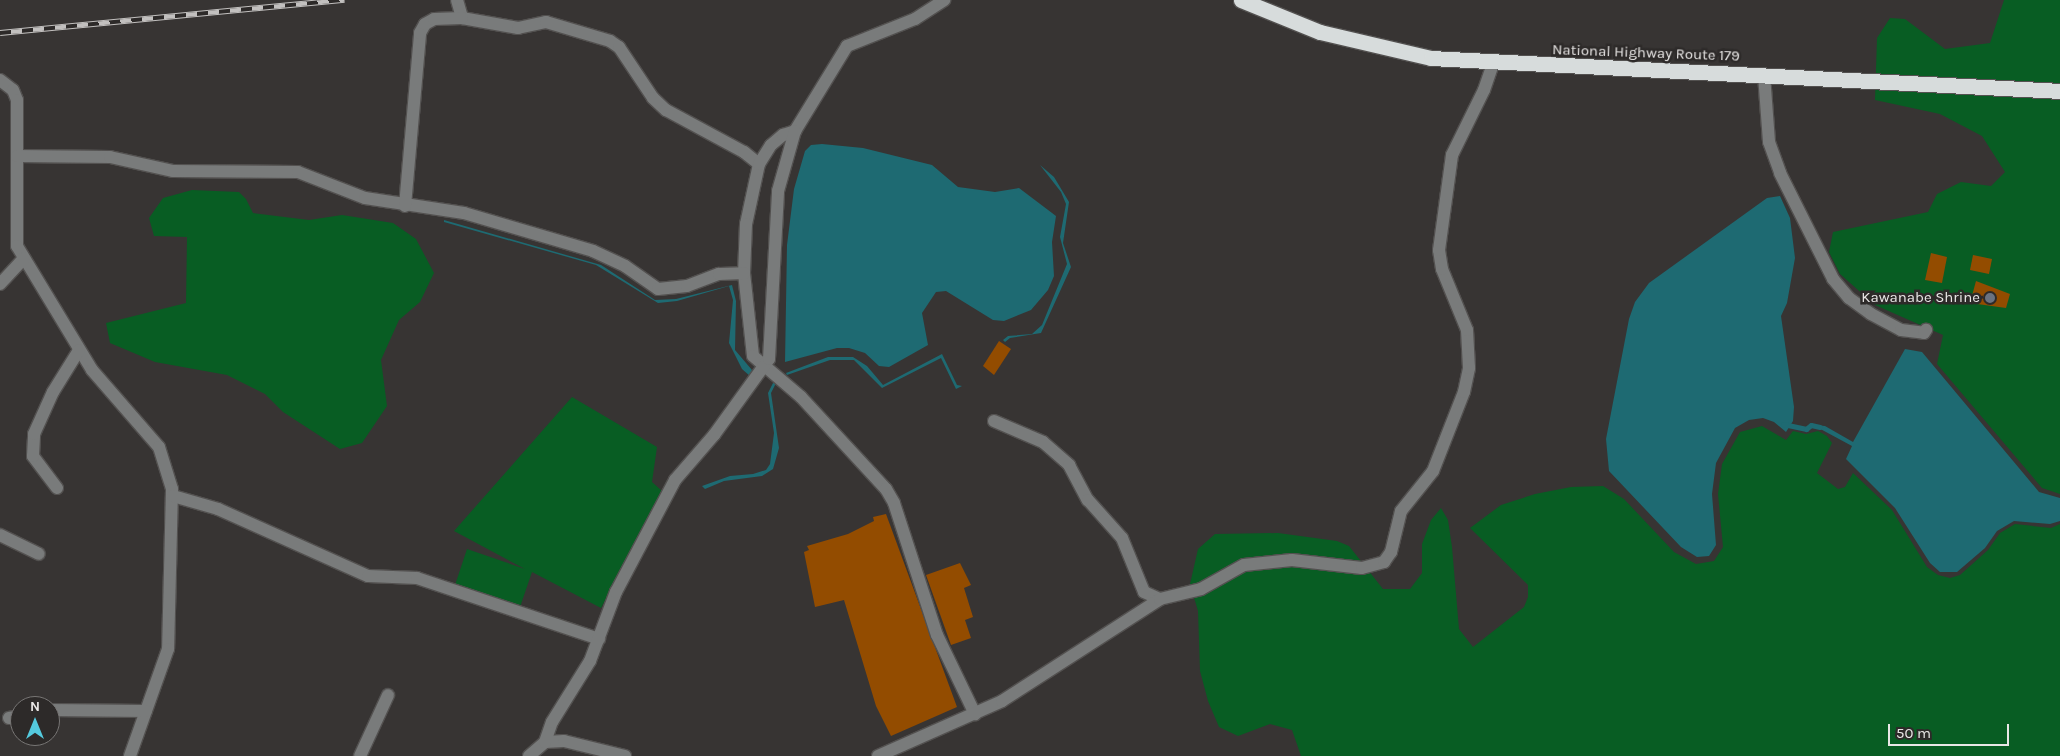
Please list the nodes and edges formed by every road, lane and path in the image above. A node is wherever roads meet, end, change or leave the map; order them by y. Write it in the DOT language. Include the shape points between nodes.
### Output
graph roads {
  1 [pos="457,0"];
  2 [pos="944,0"];
  3 [pos="1241,0"];
  4 [pos="462,18"];
  5 [pos="1492,64"];
  6 [pos="1764,75"];
  7 [pos="0,80"];
  8 [pos="2060,91"];
  9 [pos="795,131"];
  10 [pos="17,156"];
  11 [pos="759,164"];
  12 [pos="405,206"];
  13 [pos="24,258"];
  14 [pos="744,273"];
  15 [pos="0,284"];
  16 [pos="1926,330"];
  17 [pos="79,350"];
  18 [pos="764,367"];
  19 [pos="994,421"];
  20 [pos="57,488"];
  21 [pos="173,496"];
  22 [pos="0,535"];
  23 [pos="39,554"];
  24 [pos="1160,599"];
  25 [pos="598,640"];
  26 [pos="388,695"];
  27 [pos="60,710"];
  28 [pos="146,711"];
  29 [pos="975,714"];
  30 [pos="545,742"];
  31 [pos="130,756"];
  32 [pos="360,756"];
  33 [pos="529,756"];
  34 [pos="625,756"];
  35 [pos="878,756"];
  1 -- 4 [label="street"];
  2 -- 9 [label="street" via="915,20 847,46"];
  3 -- 5 [label="highway, National Highway Route 179" via="1320,32 1384,50"];
  4 -- 11 [label="street" via="518,28 546,22 610,41 619,47 653,98 666,110 744,152"];
  4 -- 12 [label="street" via="434,19 425,24 420,33"];
  5 -- 6 [label="highway, National Highway Route 179"];
  5 -- 24 [label="street" via="1484,90 1452,155 1439,250 1442,269 1467,330 1469,368 1464,392 1433,471 1401,511 1390,552 1384,562 1362,568 1292,560 1244,565 1201,589"];
  6 -- 8 [label="highway, National Highway Route 179"];
  6 -- 16 [label="street" via="1769,142 1780,173 1833,279 1849,298 1871,314 1901,330 1924,333"];
  7 -- 10 [label="street" via="13,90 18,100"];
  9 -- 11 [label="street" via="783,135 771,145"];
  9 -- 18 [label="street" via="778,191 769,358"];
  10 -- 12 [label="street" via="118,158 173,171 298,172 354,195"];
  10 -- 13 [label="street" via="15,233"];
  11 -- 14 [label="street" via="746,224"];
  12 -- 14 [label="street" via="464,213 593,251 625,266 658,289 687,286 719,274"];
  13 -- 15 [label="street"];
  13 -- 17 [label="street"];
  14 -- 18 [label="street" via="750,346 753,356"];
  17 -- 20 [label="street" via="53,392 34,434 33,456"];
  17 -- 21 [label="street" via="101,381 159,447"];
  18 -- 25 [label="street" via="714,435 675,480 634,553"];
  18 -- 29 [label="street" via="801,397 886,489 894,503 937,635"];
  19 -- 24 [label="street" via="1043,442 1069,465 1088,500 1122,538 1144,592"];
  21 -- 25 [label="street" via="218,509 368,576 417,578"];
  21 -- 28 [label="street" via="168,649"];
  22 -- 23 [label="street"];
  24 -- 29 [label="street" via="1002,701"];
  25 -- 30 [label="street" via="582,676 552,722"];
  26 -- 32 [label="street"];
  27 -- 28 [label="street"];
  28 -- 31 [label="street"];
  29 -- 35 [label="street"];
  30 -- 33 [label="street"];
  30 -- 34 [label="street" via="564,741"];
}
